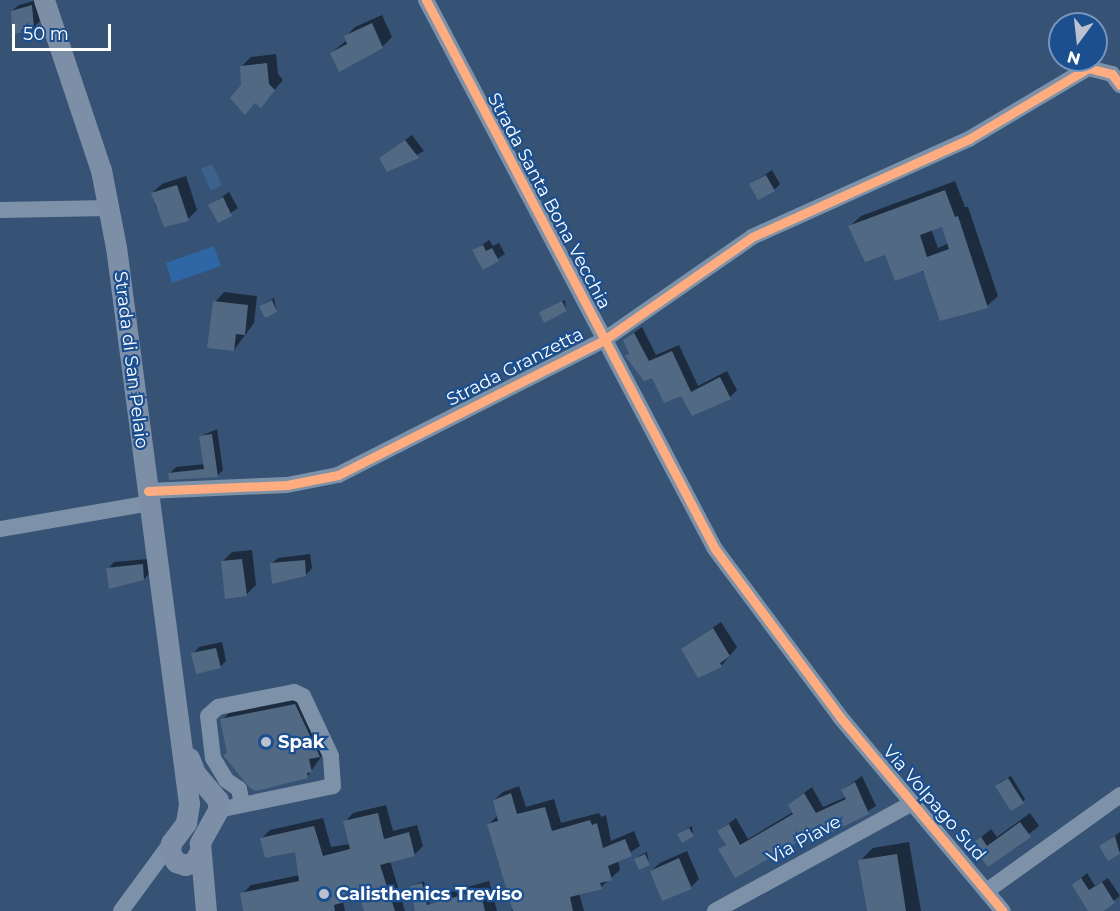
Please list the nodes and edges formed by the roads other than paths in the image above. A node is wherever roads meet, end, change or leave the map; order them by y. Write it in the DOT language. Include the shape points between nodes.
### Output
graph roads {
  1 [pos="44,0"];
  2 [pos="426,0"];
  3 [pos="1120,85"];
  4 [pos="110,208"];
  5 [pos="0,210"];
  6 [pos="604,340"];
  7 [pos="149,497"];
  8 [pos="0,529"];
  9 [pos="840,717"];
  10 [pos="196,790"];
  11 [pos="1120,795"];
  12 [pos="242,804"];
  13 [pos="912,804"];
  14 [pos="218,810"];
  15 [pos="202,861"];
  16 [pos="166,863"];
  17 [pos="987,890"];
  18 [pos="121,911"];
  19 [pos="205,911"];
  20 [pos="715,911"];
  21 [pos="1003,911"];
  1 -- 4 [label="main road, Strada di San Pelaio" via="91,135"];
  2 -- 6 [label="street, Strada Santa Bona Vecchia"];
  3 -- 6 [label="street, Strada Granzetta" via="1112,74 1088,68 969,139 752,237"];
  4 -- 5 [label="street"];
  4 -- 7 [label="main road, Strada di San Pelaio"];
  6 -- 7 [label="street, Strada Granzetta" via="338,476 287,485"];
  6 -- 9 [label="street, Strada Santa Bona Vecchia" via="715,549"];
  7 -- 8 [label="street, Strada Granzetta"];
  7 -- 10 [label="main road, Strada di San Pelaio" via="180,729"];
  9 -- 13 [label="street, Via Volpago Sud"];
  10 -- 14 [label="main road, Strada di San Pelaio" via="216,795"];
  10 -- 16 [label="main road"];
  11 -- 17 [label="street"];
  12 -- 12 [label="street" via="239,789 226,780 213,758 208,716 218,707 294,692 303,696 331,756 333,786"];
  12 -- 14 [label="street"];
  13 -- 17 [label="street, Via Volpago Sud"];
  13 -- 20 [label="street, Via Piave"];
  14 -- 15 [label="main road" via="203,833"];
  15 -- 16 [label="main road"];
  15 -- 19 [label="main road"];
  16 -- 18 [label="street"];
  16 -- 19 [label="main road" via="195,879"];
  17 -- 21 [label="street, Via Volpago Sud"];
}
